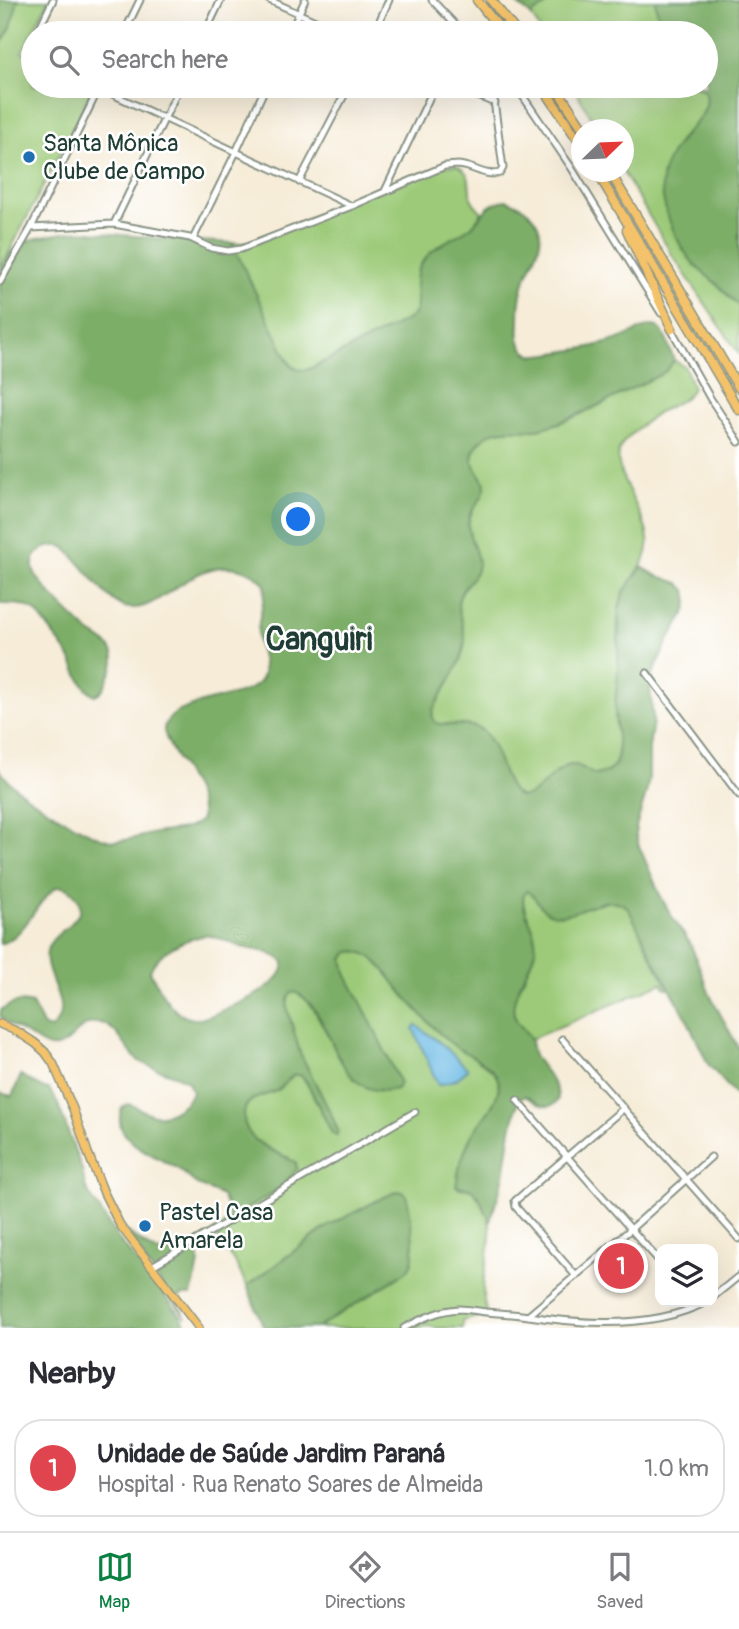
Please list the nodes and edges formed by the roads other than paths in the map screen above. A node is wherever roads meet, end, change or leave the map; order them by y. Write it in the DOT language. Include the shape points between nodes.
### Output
graph roads {
  1 [pos="52,0"];
  2 [pos="140,0"];
  3 [pos="221,0"];
  4 [pos="269,0"];
  5 [pos="305,0"];
  6 [pos="389,0"];
  7 [pos="432,0"];
  8 [pos="477,0"];
  9 [pos="491,0"];
  10 [pos="298,15"];
  11 [pos="42,21"];
  12 [pos="130,21"];
  13 [pos="211,21"];
  14 [pos="295,21"];
  15 [pos="313,21"];
  16 [pos="379,21"];
  17 [pos="452,21"];
  18 [pos="494,21"];
  19 [pos="508,21"];
  20 [pos="92,98"];
  21 [pos="122,98"];
  22 [pos="174,98"];
  23 [pos="261,98"];
  24 [pos="343,98"];
  25 [pos="429,98"];
  26 [pos="483,98"];
  27 [pos="494,98"];
  28 [pos="524,98"];
  29 [pos="550,98"];
  30 [pos="563,98"];
  31 [pos="495,103"];
  32 [pos="164,119"];
  33 [pos="577,119"];
  34 [pos="571,130"];
  35 [pos="236,152"];
  36 [pos="299,182"];
  37 [pos="603,182"];
  38 [pos="616,182"];
  39 [pos="385,191"];
  40 [pos="611,195"];
  41 [pos="352,206"];
  42 [pos="114,224"];
  43 [pos="31,228"];
  44 [pos="193,239"];
  45 [pos="0,282"];
  46 [pos="672,329"];
  47 [pos="739,388"];
  48 [pos="739,410"];
  49 [pos="739,442"];
  50 [pos="647,673"];
  51 [pos="739,795"];
  52 [pos="0,1024"];
  53 [pos="562,1039"];
  54 [pos="517,1100"];
  55 [pos="624,1108"];
  56 [pos="415,1112"];
  57 [pos="567,1156"];
  58 [pos="711,1157"];
  59 [pos="687,1179"];
  60 [pos="631,1229"];
  61 [pos="739,1239"];
  62 [pos="655,1256"];
  63 [pos="152,1266"];
  64 [pos="576,1276"];
  65 [pos="739,1276"];
  66 [pos="718,1293"];
  67 [pos="694,1307"];
  68 [pos="528,1316"];
  69 [pos="548,1320"];
  70 [pos="196,1326"];
  71 [pos="404,1328"];
  72 [pos="552,1328"];
  1 -- 11 [label="street"];
  2 -- 12 [label="street"];
  3 -- 13 [label="street"];
  4 -- 10 [label="street"];
  5 -- 10 [label="street"];
  6 -- 16 [label="street"];
  7 -- 17 [label="street"];
  8 -- 18 [label="highway"];
  9 -- 19 [label="highway"];
  10 -- 14 [label="street"];
  10 -- 15 [label="street"];
  20 -- 43 [label="street"];
  21 -- 32 [label="street"];
  22 -- 32 [label="street"];
  23 -- 35 [label="street"];
  24 -- 36 [label="street"];
  25 -- 39 [label="street"];
  26 -- 31 [label="street"];
  27 -- 31 [label="street"];
  28 -- 46 [label="street"];
  29 -- 34 [label="highway"];
  30 -- 33 [label="highway"];
  31 -- 39 [label="street" via="500,173 445,166"];
  32 -- 35 [label="street"];
  32 -- 42 [label="street"];
  35 -- 36 [label="street"];
  35 -- 44 [label="street"];
  36 -- 41 [label="street"];
  37 -- 40 [label="highway"];
  38 -- 47 [label="highway"];
  39 -- 41 [label="street"];
  40 -- 46 [label="highway"];
  40 -- 48 [label="highway"];
  41 -- 44 [label="street" via="241,249 211,248"];
  42 -- 43 [label="street"];
  42 -- 44 [label="street"];
  43 -- 45 [label="street"];
  46 -- 49 [label="street"];
  50 -- 51 [label="street"];
  52 -- 63 [label="main road" via="34,1043 53,1063 104,1193 120,1225"];
  53 -- 55 [label="street"];
  54 -- 57 [label="street"];
  55 -- 57 [label="street"];
  55 -- 59 [label="street"];
  56 -- 63 [label="street"];
  57 -- 60 [label="street"];
  57 -- 64 [label="street" via="515,1201"];
  58 -- 59 [label="street"];
  59 -- 60 [label="street"];
  59 -- 61 [label="street"];
  60 -- 62 [label="street"];
  60 -- 64 [label="street"];
  63 -- 70 [label="main road"];
  64 -- 68 [label="street"];
  65 -- 66 [label="street"];
  67 -- 69 [label="street" via="683,1316 645,1325 605,1328"];
  68 -- 69 [label="street"];
  68 -- 71 [label="street" via="460,1309 428,1316"];
  69 -- 72 [label="street"];
}
